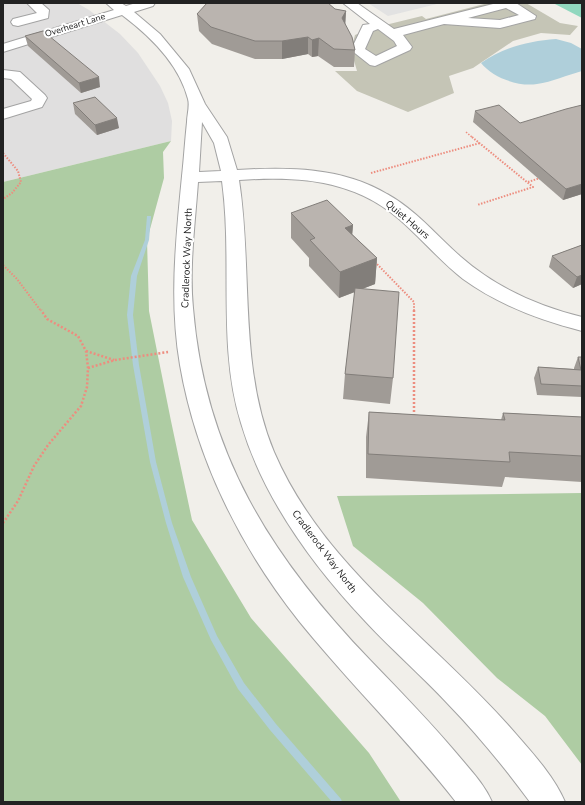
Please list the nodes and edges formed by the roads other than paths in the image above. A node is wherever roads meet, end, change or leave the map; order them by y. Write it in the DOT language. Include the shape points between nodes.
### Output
graph roads {
  1 [pos="33,3"];
  2 [pos="112,3"];
  3 [pos="149,3"];
  4 [pos="349,3"];
  5 [pos="508,3"];
  6 [pos="124,10"];
  7 [pos="443,20"];
  8 [pos="380,25"];
  9 [pos="393,33"];
  10 [pos="34,37"];
  11 [pos="3,48"];
  12 [pos="3,74"];
  13 [pos="196,100"];
  14 [pos="3,114"];
  15 [pos="230,176"];
  16 [pos="189,178"];
  17 [pos="582,324"];
  18 [pos="476,802"];
  19 [pos="549,802"];
  1 -- 10 [label="street" via="42,10 43,15 13,18"];
  2 -- 6 [label="street, Cradlerock Way North"];
  3 -- 6 [label="street, Overheart Lane"];
  4 -- 8 [label="street"];
  5 -- 7 [label="street"];
  5 -- 7 [label="street" via="530,16 500,24"];
  6 -- 10 [label="street, Overheart Lane"];
  6 -- 13 [label="street, Cradlerock Way North" via="146,28 179,65"];
  7 -- 9 [label="street"];
  8 -- 9 [label="street"];
  8 -- 9 [label="street" via="368,28 358,50 375,62 405,47"];
  10 -- 11 [label="street, Overheart Lane"];
  12 -- 14 [label="street" via="15,75 40,98 37,104"];
  13 -- 15 [label="street, Cradlerock Way North" via="222,143"];
  13 -- 16 [label="street, Cradlerock Way North"];
  15 -- 16 [label="street, Quiet Hours"];
  15 -- 17 [label="street, Quiet Hours" via="272,173 316,176 368,190 401,211 454,261 490,288 537,310"];
  15 -- 19 [label="street, Cradlerock Way North" via="236,220 238,340 249,417 263,453 303,525 361,599 470,706 522,765"];
  16 -- 18 [label="street, Cradlerock Way North" via="183,305 187,350 205,428 238,507 296,596 431,746"];
}
